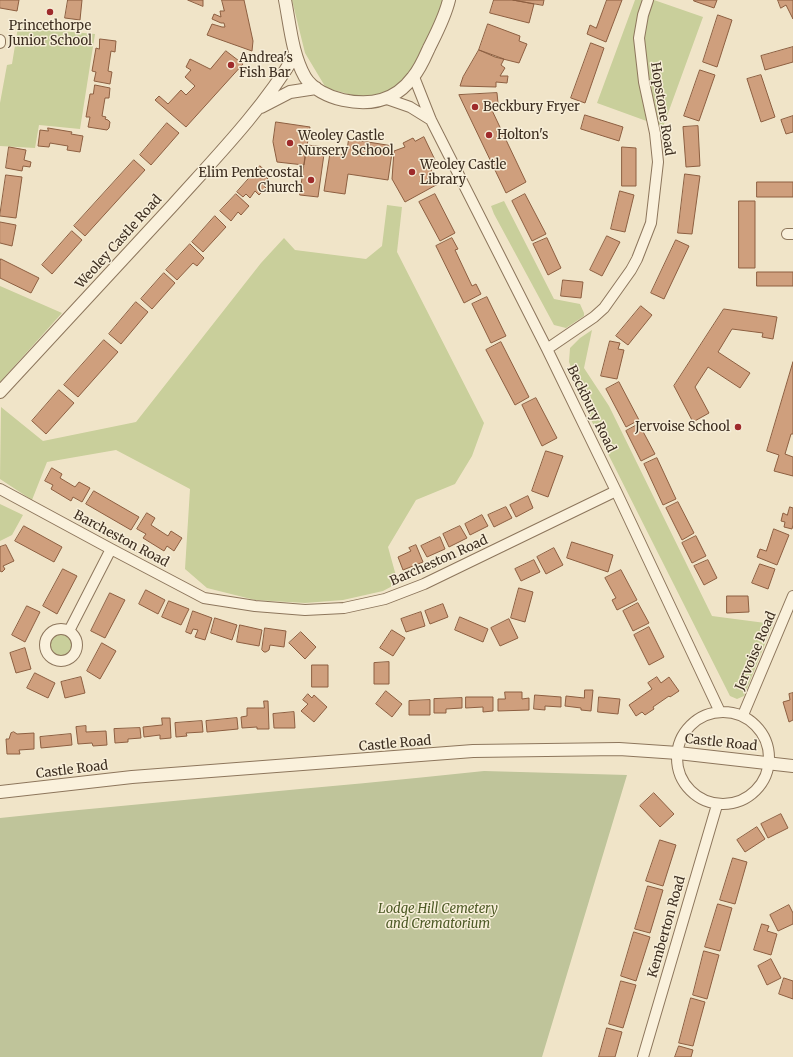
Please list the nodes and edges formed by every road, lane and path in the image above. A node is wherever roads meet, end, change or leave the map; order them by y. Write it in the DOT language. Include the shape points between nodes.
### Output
graph roads {
  1 [pos="286,0"];
  2 [pos="449,0"];
  3 [pos="648,0"];
  4 [pos="0,40"];
  5 [pos="0,43"];
  6 [pos="296,55"];
  7 [pos="414,77"];
  8 [pos="316,88"];
  9 [pos="387,99"];
  10 [pos="257,109"];
  11 [pos="431,120"];
  12 [pos="547,349"];
  13 [pos="0,392"];
  14 [pos="0,489"];
  15 [pos="616,491"];
  16 [pos="111,550"];
  17 [pos="793,596"];
  18 [pos="69,631"];
  19 [pos="720,712"];
  20 [pos="743,715"];
  21 [pos="678,753"];
  22 [pos="769,762"];
  23 [pos="793,766"];
  24 [pos="0,792"];
  25 [pos="717,804"];
  26 [pos="642,1057"];
  1 -- 6 [label="street"];
  2 -- 7 [label="street" via="446,14"];
  3 -- 12 [label="street, Hopstone Road" via="639,38 658,162 651,223 631,270 604,308"];
  4 -- 5 [label="street"];
  6 -- 8 [label="street" via="305,78"];
  6 -- 10 [label="street, Weoley Castle Road" via="282,78"];
  7 -- 9 [label="street"];
  7 -- 11 [label="street, Beckbury Road"];
  8 -- 9 [label="street" via="338,99 354,102 371,103"];
  8 -- 10 [label="street, Weoley Castle Road" via="290,92"];
  9 -- 11 [label="street" via="410,107"];
  10 -- 13 [label="street, Weoley Castle Road"];
  11 -- 12 [label="street, Beckbury Road"];
  12 -- 15 [label="street, Beckbury Road"];
  14 -- 16 [label="street, Barcheston Road"];
  15 -- 16 [label="street, Barcheston Road" via="424,584 385,598 344,608 305,610 204,598"];
  15 -- 19 [label="street, Beckbury Road"];
  16 -- 18 [label="street"];
  17 -- 20 [label="street, Jervoise Road"];
  19 -- 20 [label="street"];
  19 -- 21 [label="street" via="702,717 687,730"];
  20 -- 22 [label="street" via="766,740 770,754"];
  21 -- 22 [label="street, Castle Road"];
  21 -- 24 [label="street, Castle Road" via="619,749 473,751 132,777"];
  21 -- 25 [label="street" via="679,772 687,787 700,798"];
  22 -- 23 [label="street, Castle Road"];
  22 -- 25 [label="street" via="764,782 754,794 740,802"];
  25 -- 26 [label="street, Kemberton Road"];
}
